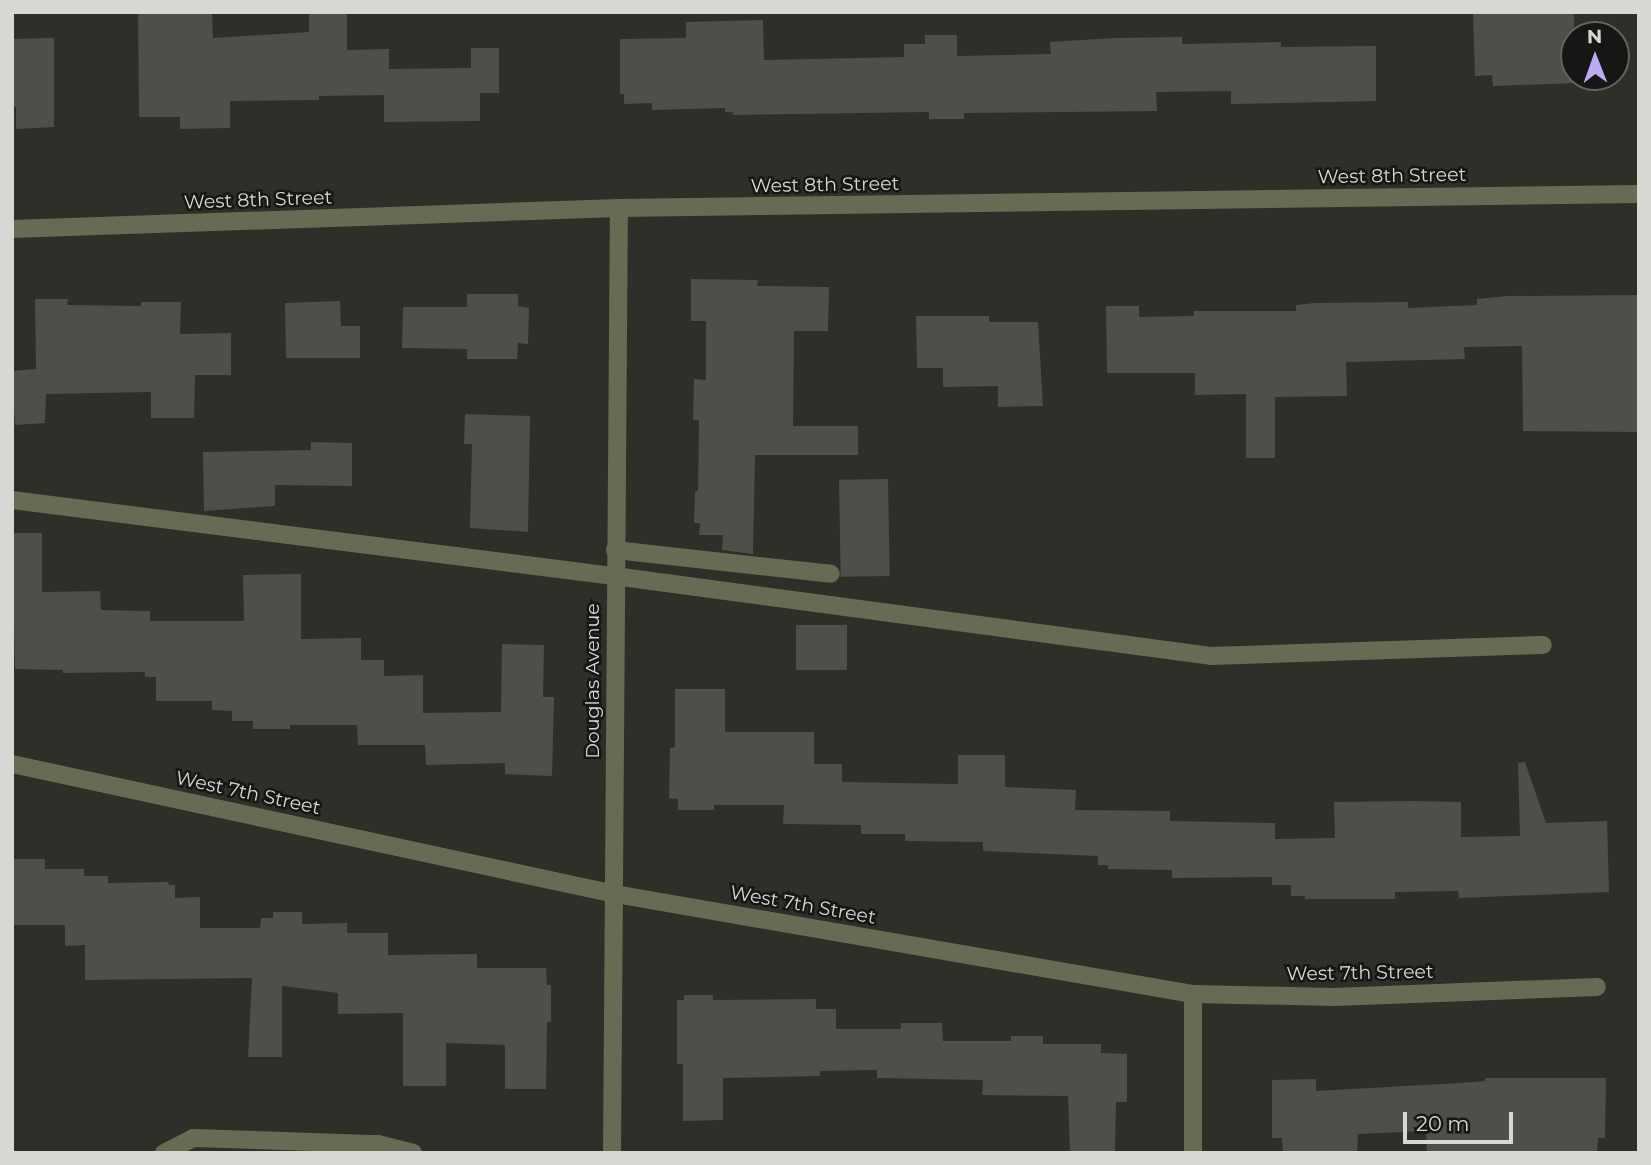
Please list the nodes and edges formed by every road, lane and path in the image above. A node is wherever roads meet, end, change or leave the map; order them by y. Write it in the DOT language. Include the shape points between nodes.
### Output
graph roads {
  1 [pos="1639,194"];
  2 [pos="620,208"];
  3 [pos="12,229"];
  4 [pos="12,500"];
  5 [pos="615,550"];
  6 [pos="831,574"];
  7 [pos="614,576"];
  8 [pos="1543,645"];
  9 [pos="12,764"];
  10 [pos="615,894"];
  11 [pos="1597,987"];
  12 [pos="1193,994"];
  13 [pos="164,1153"];
  14 [pos="413,1153"];
  15 [pos="612,1153"];
  16 [pos="1193,1153"];
  1 -- 2 [label="street, West 8th Street"];
  2 -- 3 [label="street, West 8th Street"];
  2 -- 5 [label="street, Douglas Avenue"];
  4 -- 7 [label="street"];
  5 -- 6 [label="street"];
  5 -- 7 [label="street, Douglas Avenue"];
  7 -- 8 [label="street" via="1211,656"];
  7 -- 10 [label="street, Douglas Avenue"];
  9 -- 10 [label="street, West 7th Street"];
  10 -- 12 [label="street, West 7th Street"];
  10 -- 15 [label="street, Douglas Avenue"];
  11 -- 12 [label="street, West 7th Street" via="1334,997"];
  12 -- 16 [label="street"];
  13 -- 14 [label="street" via="193,1138 377,1144"];
}
